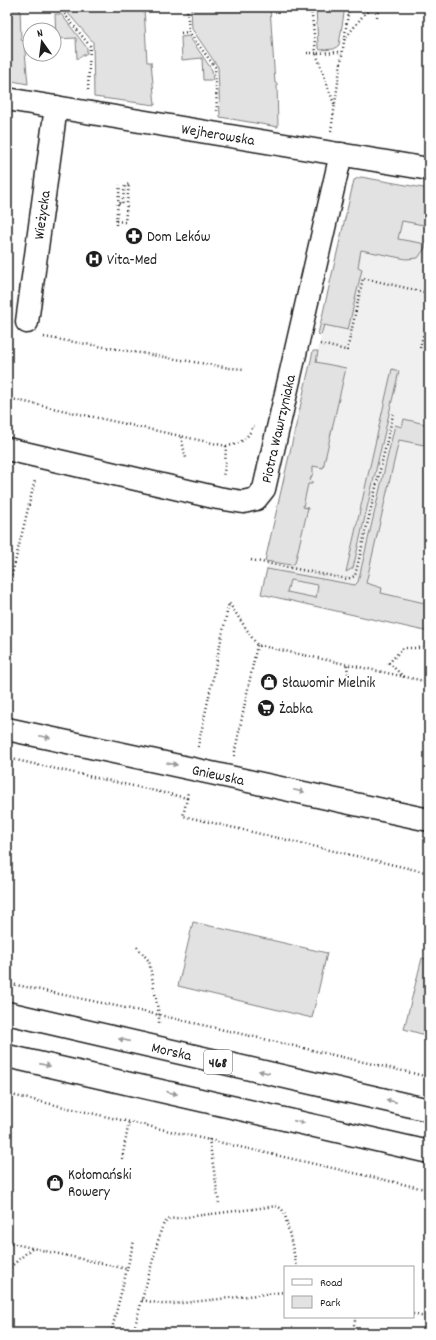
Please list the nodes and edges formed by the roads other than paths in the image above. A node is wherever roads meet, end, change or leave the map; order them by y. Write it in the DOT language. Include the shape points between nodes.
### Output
graph roads {
  1 [pos="7,99"];
  2 [pos="56,107"];
  3 [pos="336,146"];
  4 [pos="429,169"];
  5 [pos="34,329"];
  6 [pos="7,449"];
  7 [pos="7,729"];
  8 [pos="429,820"];
  9 [pos="7,1013"];
  10 [pos="7,1056"];
  11 [pos="429,1110"];
  12 [pos="429,1152"];
  1 -- 2 [label="street, Wejherowska"];
  2 -- 3 [label="street, Wejherowska"];
  2 -- 5 [label="street, Wieżycka"];
  3 -- 4 [label="street, Wejherowska"];
  3 -- 6 [label="street, Piotra Wawrzyniaka" via="264,489 256,499 243,502 218,498"];
  7 -- 8 [label="street, Gniewska, one-way"];
  11 -- 9 [label="street, Morska / 468, one-way"];
  10 -- 12 [label="street, one-way"];
}
